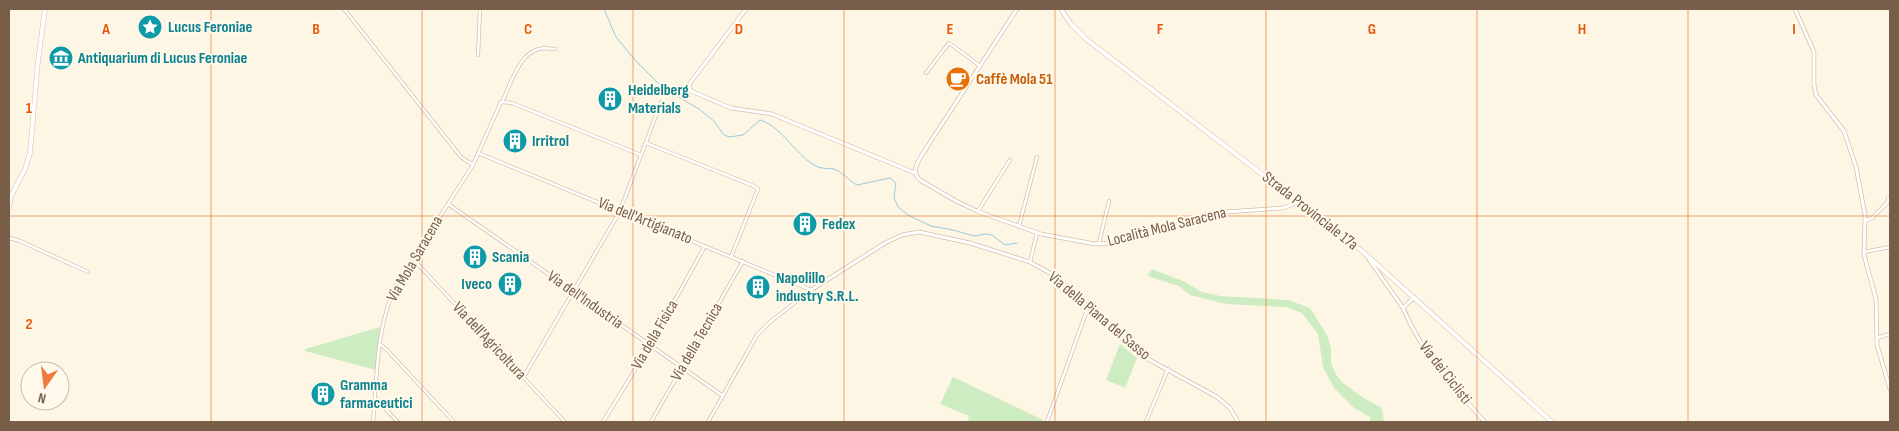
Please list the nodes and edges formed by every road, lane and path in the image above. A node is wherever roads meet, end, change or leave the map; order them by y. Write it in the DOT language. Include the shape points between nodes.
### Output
graph roads {
  1 [pos="45,9"];
  2 [pos="344,9"];
  3 [pos="480,9"];
  4 [pos="746,9"];
  5 [pos="1017,9"];
  6 [pos="1061,9"];
  7 [pos="1795,9"];
  8 [pos="555,49"];
  9 [pos="478,55"];
  10 [pos="980,66"];
  11 [pos="926,73"];
  12 [pos="502,102"];
  13 [pos="661,102"];
  14 [pos="646,143"];
  15 [pos="478,153"];
  16 [pos="641,155"];
  17 [pos="1037,157"];
  18 [pos="1010,160"];
  19 [pos="473,164"];
  20 [pos="914,173"];
  21 [pos="1888,198"];
  22 [pos="1109,201"];
  23 [pos="1299,202"];
  24 [pos="448,204"];
  25 [pos="9,207"];
  26 [pos="620,211"];
  27 [pos="977,212"];
  28 [pos="1865,222"];
  29 [pos="1019,226"];
  30 [pos="1037,233"];
  31 [pos="9,238"];
  32 [pos="1099,244"];
  33 [pos="705,246"];
  34 [pos="1890,247"];
  35 [pos="1864,252"];
  36 [pos="1366,255"];
  37 [pos="731,257"];
  38 [pos="413,259"];
  39 [pos="743,261"];
  40 [pos="1030,262"];
  41 [pos="88,272"];
  42 [pos="811,290"];
  43 [pos="574,292"];
  44 [pos="1414,298"];
  45 [pos="1088,307"];
  46 [pos="1403,308"];
  47 [pos="1890,334"];
  48 [pos="1876,338"];
  49 [pos="650,345"];
  50 [pos="381,346"];
  51 [pos="683,368"];
  52 [pos="1168,370"];
  53 [pos="523,378"];
  54 [pos="1890,389"];
  55 [pos="723,396"];
  56 [pos="375,398"];
  57 [pos="373,422"];
  58 [pos="398,422"];
  59 [pos="454,422"];
  60 [pos="566,422"];
  61 [pos="603,422"];
  62 [pos="651,422"];
  63 [pos="708,422"];
  64 [pos="1047,422"];
  65 [pos="1146,422"];
  66 [pos="1238,422"];
  67 [pos="1485,422"];
  68 [pos="1552,422"];
  1 -- 25 [label="main road" via="30,153"];
  2 -- 19 [label="street" via="461,157"];
  3 -- 9 [label="street"];
  4 -- 20 [label="street, Località Mola Saracena" via="690,83 691,92 729,108 774,114"];
  5 -- 10 [label="street"];
  6 -- 23 [label="main road, Strada Provinciale 17a" via="1090,41"];
  7 -- 28 [label="street" via="1814,52 1816,95 1843,130 1851,149"];
  8 -- 12 [label="street, Via Mola Saracena" via="531,52 519,66"];
  10 -- 11 [label="street" via="949,43"];
  10 -- 20 [label="street" via="927,147"];
  12 -- 15 [label="street, Via Mola Saracena"];
  12 -- 16 [label="street" via="512,103"];
  13 -- 14 [label="street"];
  14 -- 16 [label="street"];
  14 -- 37 [label="street" via="758,189"];
  15 -- 19 [label="street, Via Mola Saracena"];
  15 -- 26 [label="street, Via dell'Artigianato"];
  16 -- 26 [label="street"];
  17 -- 29 [label="street"];
  18 -- 27 [label="street"];
  19 -- 24 [label="street, Via Mola Saracena"];
  20 -- 27 [label="street, Località Mola Saracena" via="930,187"];
  21 -- 28 [label="street"];
  22 -- 32 [label="street"];
  23 -- 32 [label="street, Località Mola Saracena" via="1280,208 1211,212 1130,240"];
  23 -- 36 [label="main road, Strada Provinciale 17a"];
  24 -- 38 [label="street, Via Mola Saracena"];
  24 -- 43 [label="street, Via dell'Industria"];
  26 -- 33 [label="street, Via dell'Artigianato"];
  26 -- 43 [label="street"];
  27 -- 29 [label="street, Località Mola Saracena"];
  28 -- 35 [label="street"];
  29 -- 30 [label="street, Località Mola Saracena"];
  30 -- 32 [label="street, Località Mola Saracena"];
  30 -- 40 [label="street"];
  31 -- 41 [label="street"];
  33 -- 37 [label="street, Via dell'Artigianato"];
  33 -- 49 [label="street, Via della Fisica"];
  34 -- 35 [label="street"];
  35 -- 48 [label="street" via="1876,299"];
  36 -- 44 [label="main road, Strada Provinciale 17a"];
  36 -- 46 [label="street, Via dei Ciclisti"];
  37 -- 39 [label="street, Via dell'Artigianato"];
  38 -- 50 [label="street, Via Mola Saracena" via="390,298"];
  38 -- 53 [label="street, Via dell'Agricoltura"];
  39 -- 42 [label="street, Via dell'Artigianato"];
  39 -- 51 [label="street, Via della Tecnica"];
  40 -- 42 [label="street, Via della Piana del Sasso" via="956,239 910,233 887,241"];
  40 -- 45 [label="street, Via della Piana del Sasso" via="1060,281"];
  42 -- 55 [label="street" via="758,333"];
  43 -- 49 [label="street, Via dell'Industria"];
  43 -- 53 [label="street"];
  44 -- 46 [label="street"];
  44 -- 68 [label="main road, Strada Provinciale 17a"];
  45 -- 52 [label="street, Via della Piana del Sasso" via="1133,349"];
  45 -- 64 [label="street"];
  46 -- 67 [label="street, Via dei Ciclisti" via="1431,360"];
  47 -- 48 [label="street"];
  48 -- 54 [label="street"];
  49 -- 51 [label="street, Via dell'Industria"];
  49 -- 61 [label="street, Via della Fisica"];
  50 -- 56 [label="street, Via Mola Saracena"];
  50 -- 59 [label="street"];
  51 -- 55 [label="street, Via dell'Industria"];
  51 -- 62 [label="street, Via della Tecnica"];
  52 -- 65 [label="street"];
  52 -- 66 [label="street, Via della Piana del Sasso" via="1220,399"];
  53 -- 60 [label="street, Via dell'Agricoltura"];
  55 -- 63 [label="street"];
  56 -- 57 [label="street, Via Mola Saracena"];
  56 -- 58 [label="street"];
}
